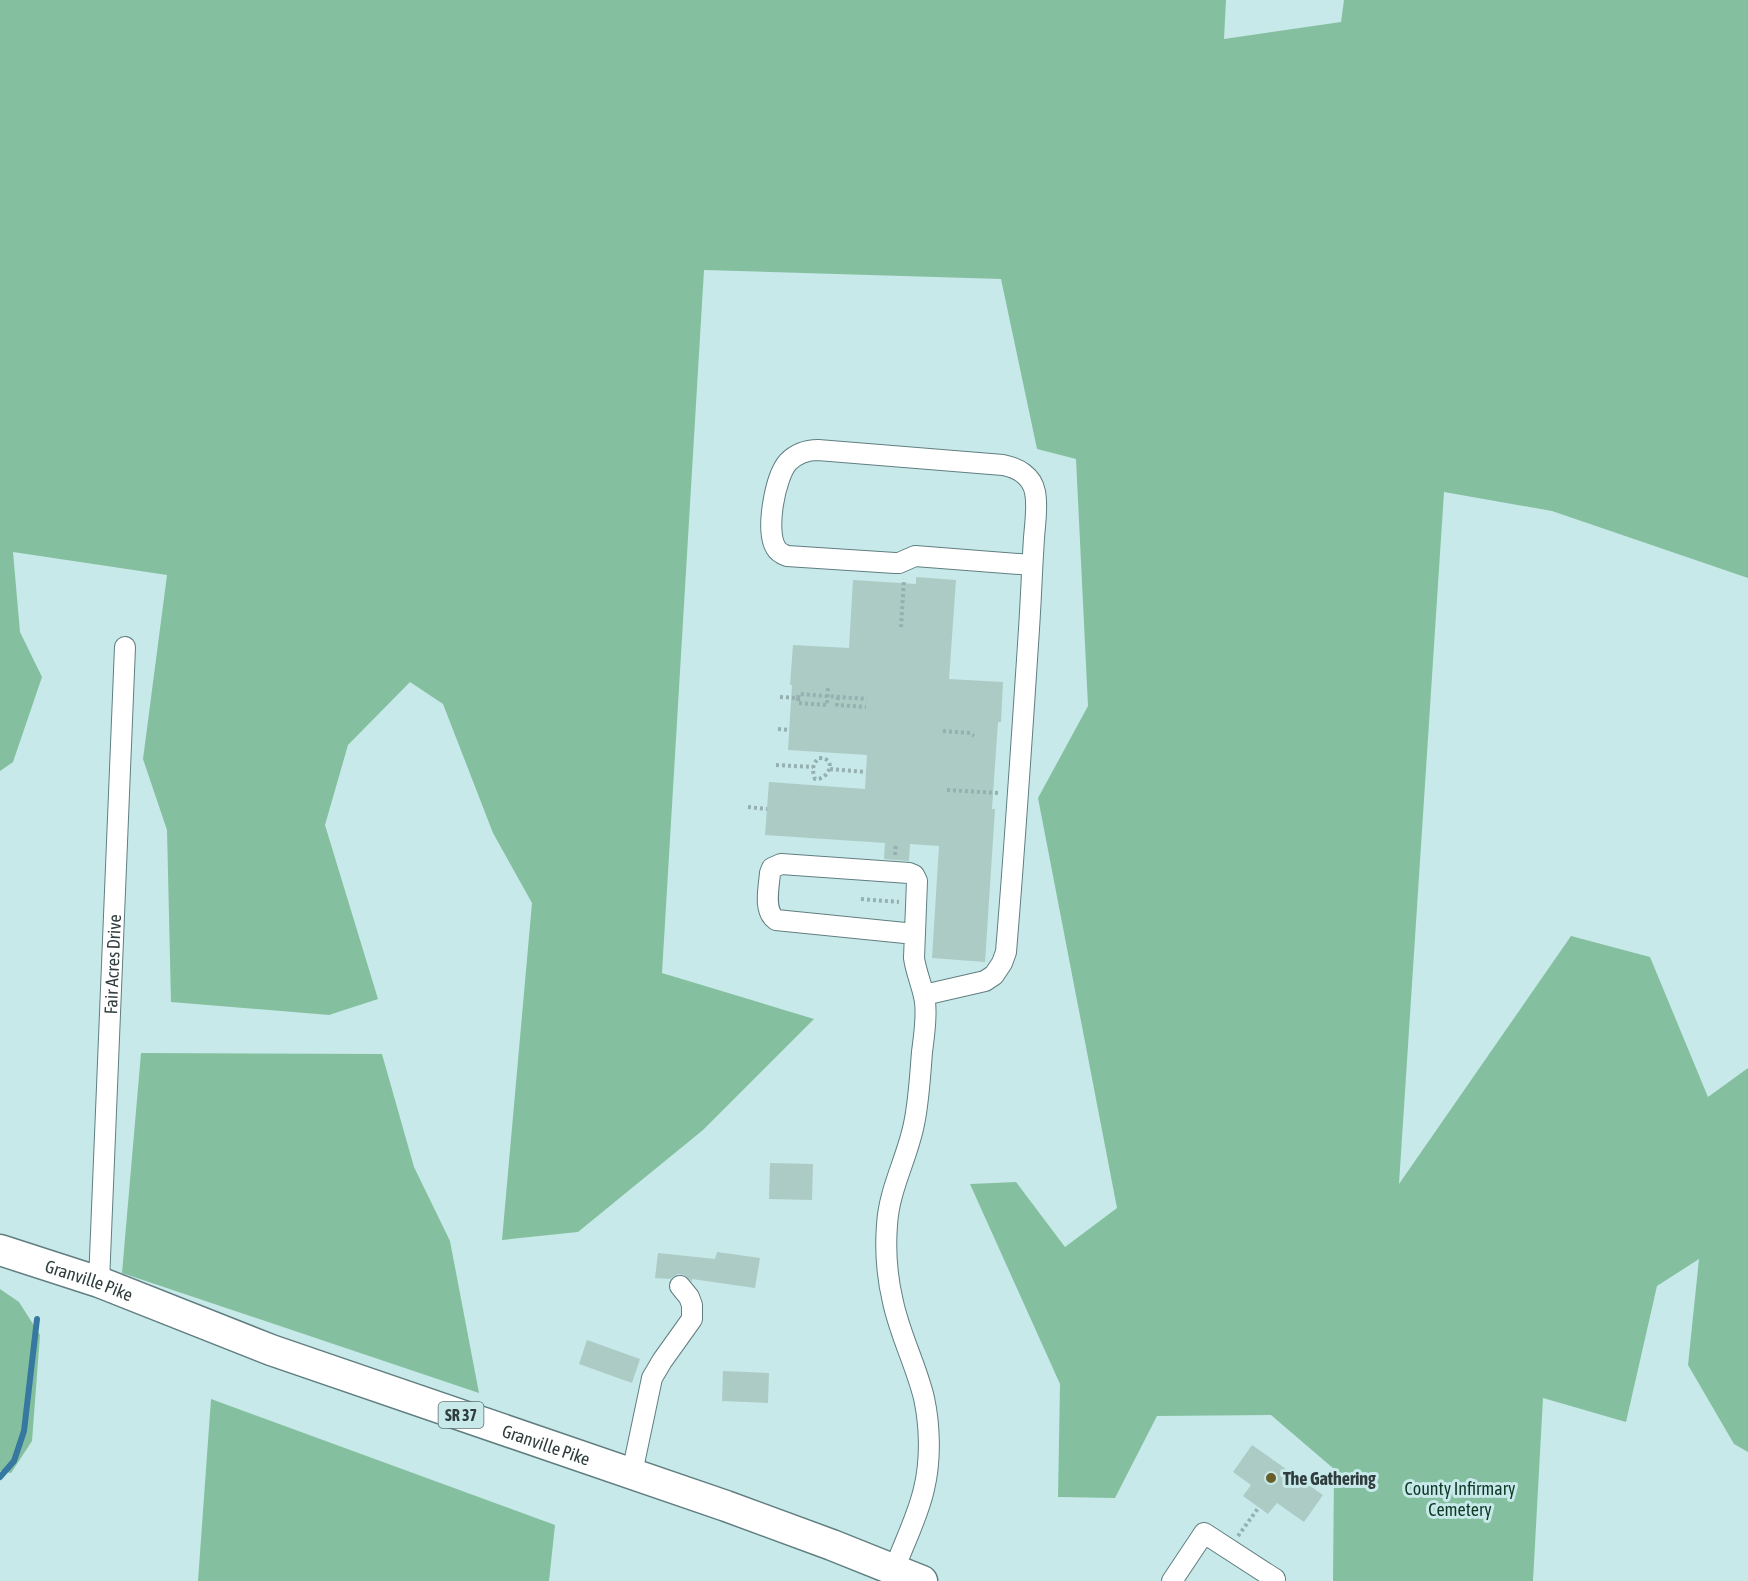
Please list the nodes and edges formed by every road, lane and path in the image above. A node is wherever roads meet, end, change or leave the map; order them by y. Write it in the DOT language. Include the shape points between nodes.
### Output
graph roads {
  1 [pos="1032,565"];
  2 [pos="904,578"];
  3 [pos="901,627"];
  4 [pos="126,647"];
  5 [pos="828,687"];
  6 [pos="827,696"];
  7 [pos="838,697"];
  8 [pos="780,698"];
  9 [pos="798,698"];
  10 [pos="867,699"];
  11 [pos="866,707"];
  12 [pos="778,729"];
  13 [pos="789,730"];
  14 [pos="943,731"];
  15 [pos="974,736"];
  16 [pos="776,765"];
  17 [pos="813,767"];
  18 [pos="830,769"];
  19 [pos="866,772"];
  20 [pos="947,790"];
  21 [pos="1006,794"];
  22 [pos="748,807"];
  23 [pos="767,809"];
  24 [pos="861,899"];
  25 [pos="903,902"];
  26 [pos="915,934"];
  27 [pos="924,995"];
  28 [pos="0,1250"];
  29 [pos="99,1282"];
  30 [pos="680,1286"];
  31 [pos="632,1473"];
  32 [pos="1259,1508"];
  33 [pos="1229,1548"];
  34 [pos="894,1570"];
  35 [pos="1181,1578"];
  36 [pos="922,1581"];
  37 [pos="1273,1581"];
  1 -- 1 [label="street" via="1035,492 1028,478 1010,466 813,450 787,463 777,484 771,534 777,551 787,556 895,563 915,556"];
  1 -- 27 [label="street" via="1006,952 994,975 985,981"];
  2 -- 3 [label="path"];
  4 -- 29 [label="street, Fair Acres Drive"];
  5 -- 6 [label="path"];
  6 -- 7 [label="path"];
  6 -- 9 [label="path" via="799,694"];
  6 -- 9 [label="path" via="827,705 798,703"];
  7 -- 10 [label="path"];
  7 -- 11 [label="path" via="837,705"];
  8 -- 9 [label="path"];
  12 -- 13 [label="path"];
  14 -- 15 [label="path"];
  16 -- 17 [label="path"];
  17 -- 18 [label="path" via="815,761 824,758"];
  17 -- 18 [label="path" via="818,780"];
  18 -- 19 [label="path"];
  20 -- 21 [label="path"];
  22 -- 23 [label="path"];
  24 -- 25 [label="path"];
  26 -- 26 [label="street" via="917,881 912,874 781,864 772,868 768,908 776,920"];
  26 -- 27 [label="street" via="915,968"];
  27 -- 34 [label="street" via="917,1106 890,1200 886,1249 893,1304 924,1398 927,1469 922,1496"];
  28 -- 29 [label="highway, Granville Pike / SR 37"];
  29 -- 31 [label="highway, Granville Pike / SR 37" via="271,1350"];
  30 -- 31 [label="street" via="692,1305 692,1319 652,1378"];
  31 -- 34 [label="highway, Granville Pike / SR 37"];
  32 -- 33 [label="path"];
  33 -- 35 [label="street" via="1204,1533"];
  33 -- 37 [label="street"];
  34 -- 36 [label="highway, Granville Pike / SR 37"];
}
